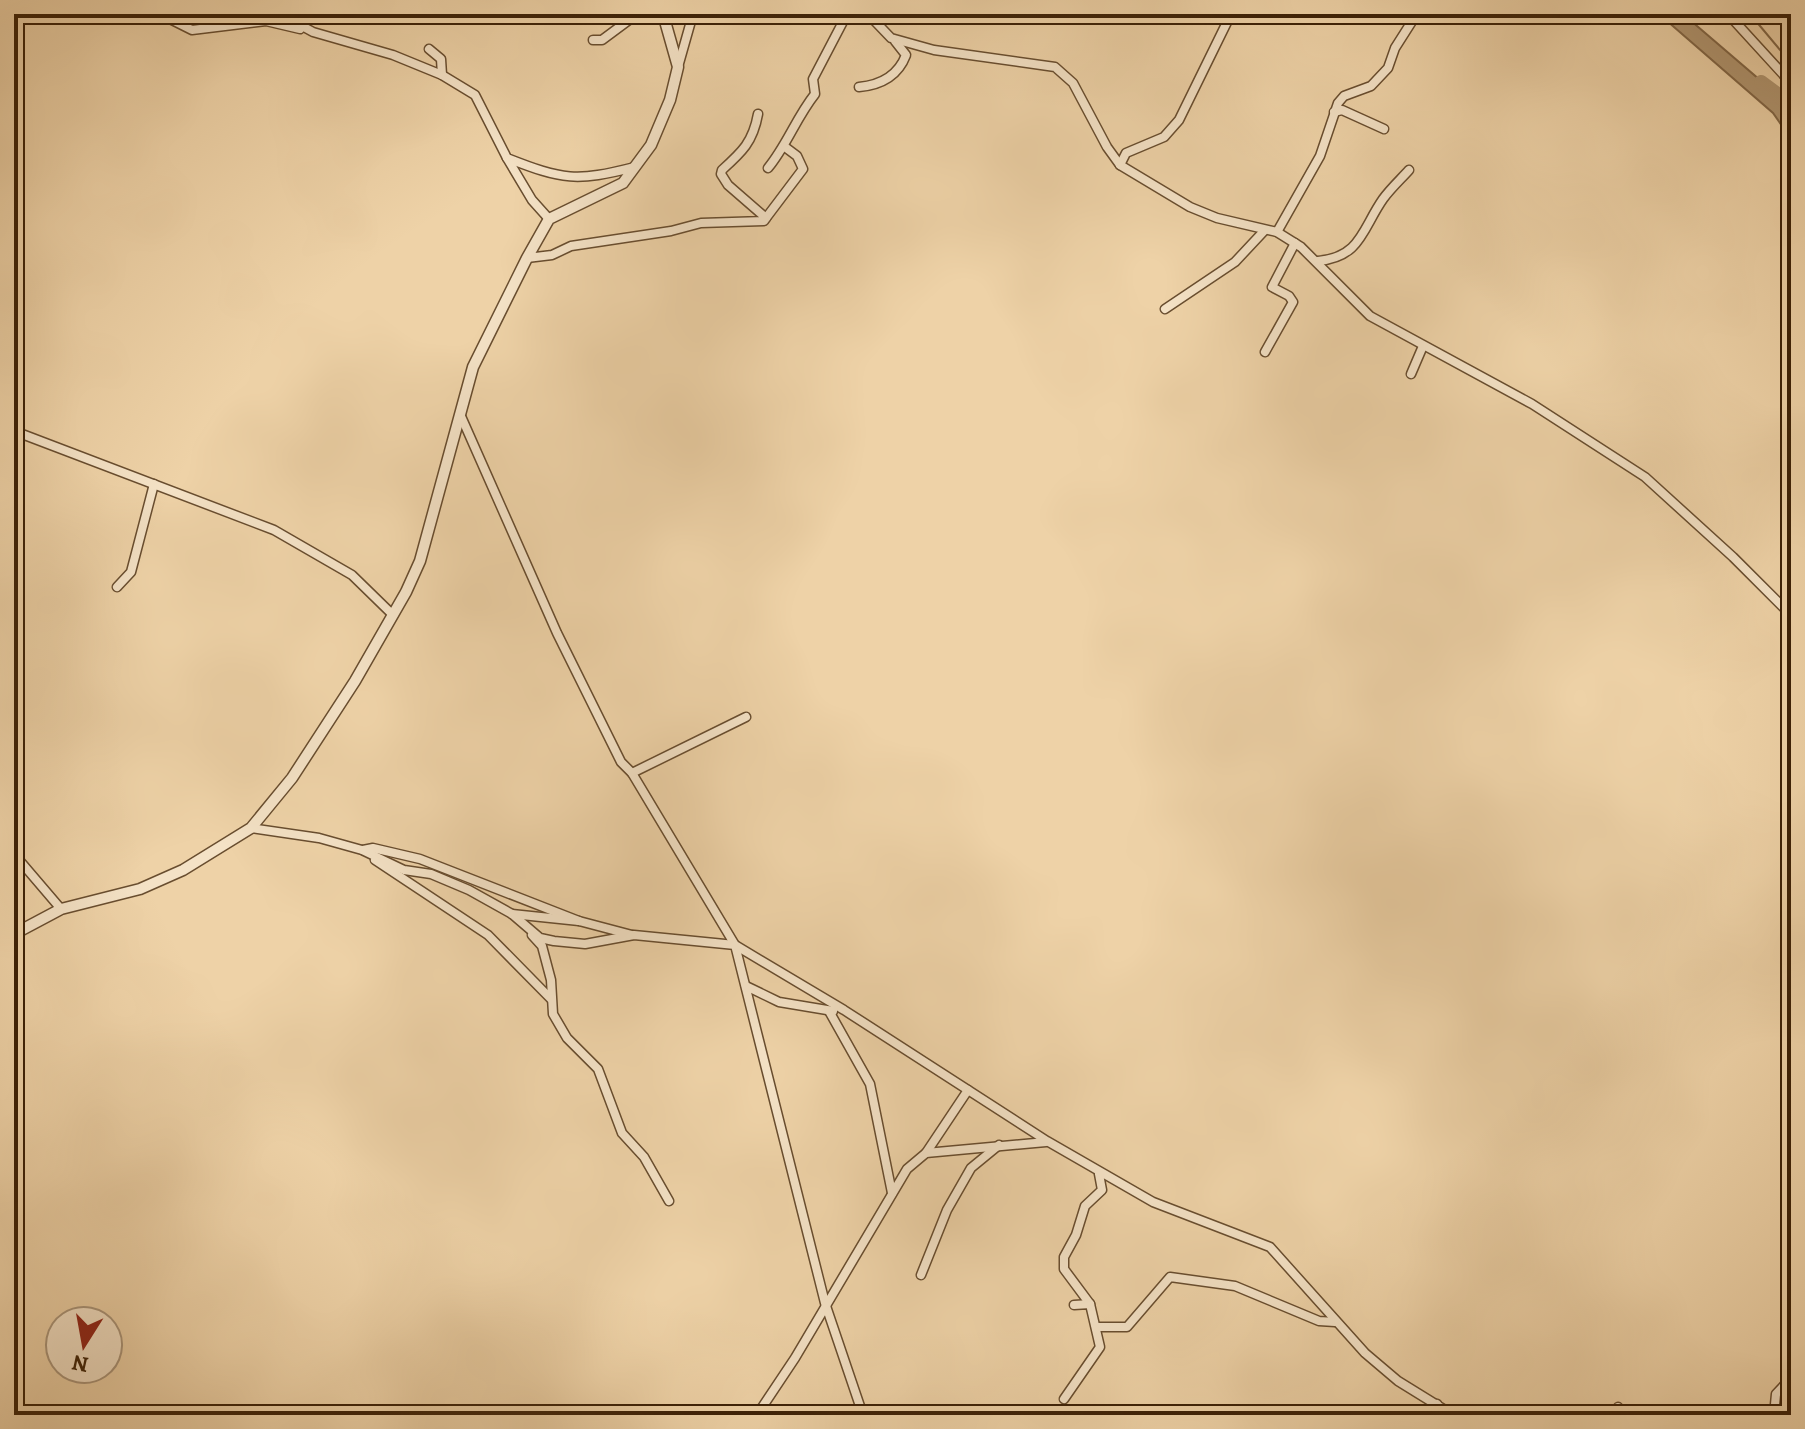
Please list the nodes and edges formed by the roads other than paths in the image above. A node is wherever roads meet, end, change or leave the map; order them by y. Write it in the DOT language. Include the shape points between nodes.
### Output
graph roads {
  1 [pos="130,14"];
  2 [pos="280,14"];
  3 [pos="637,14"];
  4 [pos="663,14"];
  5 [pos="693,14"];
  6 [pos="847,14"];
  7 [pos="868,14"];
  8 [pos="1231,14"];
  9 [pos="1728,14"];
  10 [pos="1416,15"];
  11 [pos="313,32"];
  12 [pos="891,38"];
  13 [pos="593,40"];
  14 [pos="429,49"];
  15 [pos="678,67"];
  16 [pos="442,75"];
  17 [pos="1791,83"];
  18 [pos="859,87"];
  19 [pos="1334,112"];
  20 [pos="758,114"];
  21 [pos="1384,129"];
  22 [pos="785,147"];
  23 [pos="507,158"];
  24 [pos="1120,165"];
  25 [pos="635,166"];
  26 [pos="768,168"];
  27 [pos="1409,170"];
  28 [pos="766,218"];
  29 [pos="549,219"];
  30 [pos="1264,231"];
  31 [pos="1277,232"];
  32 [pos="1295,243"];
  33 [pos="527,258"];
  34 [pos="1318,261"];
  35 [pos="1165,309"];
  36 [pos="1423,346"];
  37 [pos="1265,352"];
  38 [pos="1411,374"];
  39 [pos="460,414"];
  40 [pos="14,431"];
  41 [pos="154,484"];
  42 [pos="117,587"];
  43 [pos="393,615"];
  44 [pos="1791,615"];
  45 [pos="746,717"];
  46 [pos="632,773"];
  47 [pos="251,828"];
  48 [pos="362,850"];
  49 [pos="14,854"];
  50 [pos="61,909"];
  51 [pos="512,914"];
  52 [pos="579,921"];
  53 [pos="14,934"];
  54 [pos="634,935"];
  55 [pos="735,945"];
  56 [pos="746,986"];
  57 [pos="552,1000"];
  58 [pos="844,1010"];
  59 [pos="829,1011"];
  60 [pos="968,1090"];
  61 [pos="1047,1141"];
  62 [pos="1000,1144"];
  63 [pos="926,1153"];
  64 [pos="1099,1174"];
  65 [pos="892,1193"];
  66 [pos="669,1201"];
  67 [pos="921,1275"];
  68 [pos="825,1303"];
  69 [pos="1090,1304"];
  70 [pos="1074,1305"];
  71 [pos="1335,1322"];
  72 [pos="1098,1327"];
  73 [pos="1791,1378"];
  74 [pos="1064,1399"];
  75 [pos="1437,1404"];
  76 [pos="757,1415"];
  77 [pos="863,1415"];
  78 [pos="1429,1415"];
  79 [pos="1453,1415"];
  80 [pos="1774,1415"];
  1 -- 11 [label="street" via="140,19 160,14 192,30 266,21"];
  2 -- 11 [label="street"];
  3 -- 13 [label="street" via="602,40"];
  4 -- 15 [label="street"];
  5 -- 15 [label="street"];
  6 -- 22 [label="street" via="813,79 815,94 796,118"];
  7 -- 12 [label="street"];
  8 -- 24 [label="street" via="1179,120 1164,137 1126,153"];
  9 -- 17 [label="street"];
  10 -- 19 [label="street" via="1388,68 1371,86 1344,96"];
  11 -- 16 [label="street"];
  12 -- 18 [label="street" via="903,49 904,62 892,77"];
  12 -- 24 [label="street" via="934,50 1055,67 1073,83"];
  14 -- 16 [label="street" via="441,59"];
  15 -- 25 [label="street" via="651,145"];
  16 -- 23 [label="street" via="475,95"];
  19 -- 21 [label="street" via="1342,110"];
  19 -- 31 [label="street" via="1320,156"];
  20 -- 28 [label="street" via="742,155 721,174"];
  22 -- 26 [label="street"];
  22 -- 28 [label="street" via="803,169"];
  23 -- 25 [label="street" via="573,179"];
  23 -- 29 [label="street"];
  24 -- 30 [label="street" via="1190,207"];
  25 -- 29 [label="street" via="623,183"];
  27 -- 34 [label="street" via="1384,197 1355,247 1337,259"];
  28 -- 33 [label="street" via="701,223"];
  29 -- 33 [label="street"];
  30 -- 31 [label="street"];
  30 -- 35 [label="street" via="1235,262"];
  31 -- 32 [label="street"];
  32 -- 34 [label="street"];
  32 -- 37 [label="street" via="1272,284 1293,302"];
  33 -- 39 [label="street" via="473,367"];
  34 -- 36 [label="street" via="1370,316"];
  36 -- 38 [label="street"];
  36 -- 44 [label="street" via="1505,388 1645,477"];
  39 -- 43 [label="street" via="420,561"];
  39 -- 46 [label="street" via="557,633 621,762"];
  40 -- 41 [label="street"];
  41 -- 42 [label="street" via="131,572"];
  41 -- 43 [label="street" via="274,530 352,575"];
  43 -- 47 [label="street" via="292,778"];
  45 -- 46 [label="street"];
  46 -- 55 [label="street"];
  47 -- 48 [label="street"];
  47 -- 50 [label="street" via="183,870 140,889"];
  48 -- 51 [label="street" via="404,870 431,874"];
  48 -- 52 [label="street" via="420,859"];
  48 -- 57 [label="street" via="488,935"];
  49 -- 50 [label="street"];
  50 -- 53 [label="street"];
  51 -- 52 [label="street"];
  51 -- 54 [label="street" via="540,938 554,941 585,944"];
  51 -- 57 [label="street" via="542,946"];
  52 -- 54 [label="street"];
  54 -- 55 [label="street"];
  55 -- 56 [label="street"];
  55 -- 58 [label="street"];
  56 -- 59 [label="street" via="779,1002"];
  56 -- 68 [label="street"];
  57 -- 66 [label="street" via="553,1014 567,1038 598,1069 622,1133 644,1157"];
  58 -- 59 [label="street"];
  58 -- 60 [label="street"];
  59 -- 65 [label="street" via="870,1084"];
  60 -- 61 [label="street"];
  60 -- 63 [label="street"];
  61 -- 62 [label="street"];
  61 -- 64 [label="street"];
  62 -- 63 [label="street"];
  62 -- 67 [label="street" via="971,1168"];
  63 -- 65 [label="street" via="907,1169"];
  64 -- 69 [label="street" via="1102,1190 1085,1206 1064,1257 1064,1269"];
  64 -- 71 [label="street" via="1153,1202 1270,1247"];
  65 -- 68 [label="street"];
  68 -- 76 [label="street"];
  68 -- 77 [label="street"];
  69 -- 70 [label="street"];
  69 -- 72 [label="street"];
  71 -- 72 [label="street" via="1319,1321 1235,1286 1170,1277 1127,1327"];
  71 -- 75 [label="street" via="1398,1381"];
  72 -- 74 [label="street" via="1100,1347"];
  73 -- 80 [label="street" via="1776,1394"];
  75 -- 78 [label="street"];
  75 -- 79 [label="street"];
}
